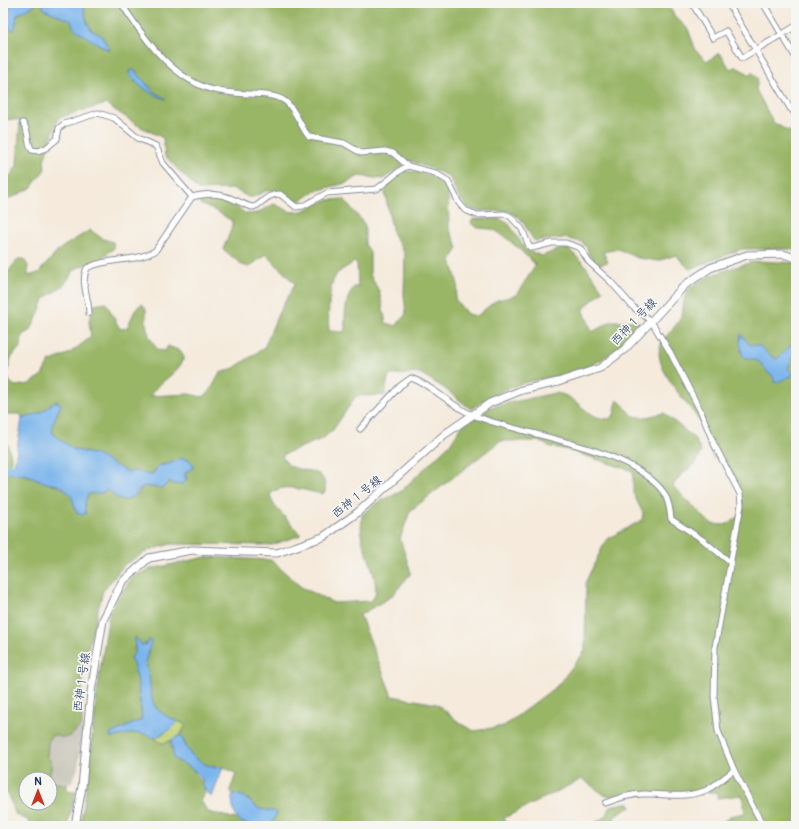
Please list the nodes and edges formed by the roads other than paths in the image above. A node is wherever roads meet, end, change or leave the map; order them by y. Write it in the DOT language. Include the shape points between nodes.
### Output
graph roads {
  1 [pos="121,3"];
  2 [pos="692,3"];
  3 [pos="728,3"];
  4 [pos="764,3"];
  5 [pos="796,26"];
  6 [pos="782,34"];
  7 [pos="756,50"];
  8 [pos="796,58"];
  9 [pos="796,114"];
  10 [pos="23,123"];
  11 [pos="408,166"];
  12 [pos="192,197"];
  13 [pos="796,258"];
  14 [pos="89,313"];
  15 [pos="651,321"];
  16 [pos="472,415"];
  17 [pos="360,429"];
  18 [pos="731,563"];
  19 [pos="734,770"];
  20 [pos="605,803"];
  21 [pos="75,826"];
  22 [pos="763,826"];
  1 -- 11 [label="street" via="163,58 190,80 212,90 254,94 285,101 309,137 344,143 360,152 392,153"];
  2 -- 7 [label="street" via="713,38 726,31 742,58"];
  3 -- 7 [label="street"];
  4 -- 6 [label="street"];
  5 -- 6 [label="street"];
  6 -- 7 [label="street"];
  6 -- 8 [label="street"];
  7 -- 9 [label="street"];
  10 -- 12 [label="street" via="26,127 28,145 32,150 38,151 57,139 59,128 64,124 93,114 114,118 138,138 156,146 163,163"];
  11 -- 12 [label="street" via="376,189 327,193 303,206 296,207 280,194 268,196 251,207 226,195 214,193"];
  11 -- 15 [label="street" via="446,178 459,203 472,214 510,216 517,222 532,248 566,242 580,248 589,262"];
  12 -- 14 [label="street" via="155,251 148,255 87,268 85,289"];
  13 -- 15 [label="street, 西神１号線" via="783,254 746,255 710,268 685,285"];
  15 -- 16 [label="street, 西神１号線" via="626,349 600,368 558,382 522,390 490,403"];
  15 -- 18 [label="street" via="692,393 714,444 740,494 741,506"];
  16 -- 17 [label="street" via="424,382 411,378 400,386"];
  16 -- 18 [label="street" via="606,455 635,467 647,475 665,494 671,519"];
  16 -- 21 [label="street, 西神１号線" via="445,434 357,513 323,537 277,553 192,550 149,558 122,582 103,620 91,692 82,787"];
  18 -- 19 [label="street" via="714,647 714,696 717,727"];
  19 -- 20 [label="street" via="702,792 674,796 627,795"];
  19 -- 22 [label="street"];
}
